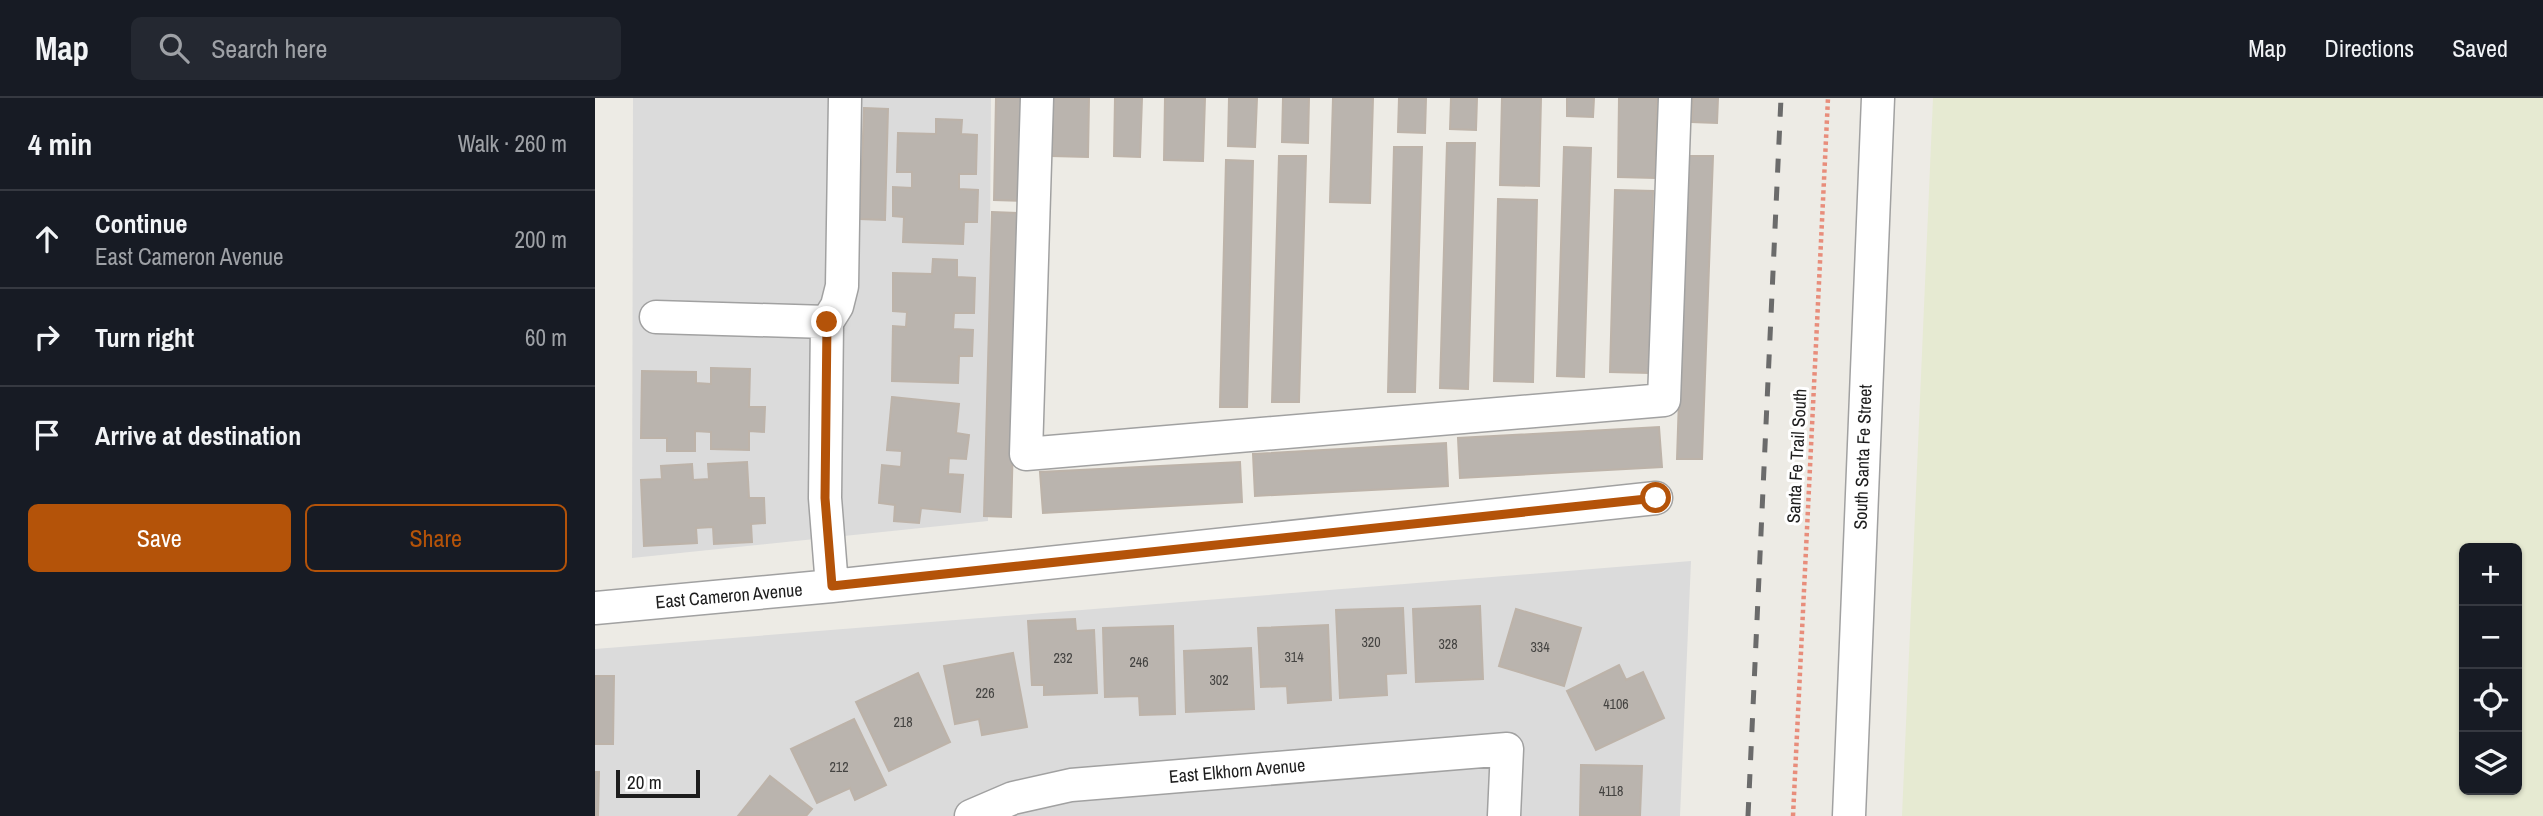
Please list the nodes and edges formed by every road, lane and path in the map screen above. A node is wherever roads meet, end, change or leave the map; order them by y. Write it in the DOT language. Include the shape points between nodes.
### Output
graph roads {
  1 [pos="845,98"];
  2 [pos="1037,98"];
  3 [pos="1675,98"];
  4 [pos="1828,98"];
  5 [pos="1878,98"];
  6 [pos="656,317"];
  7 [pos="827,322"];
  8 [pos="1656,498"];
  9 [pos="832,586"];
  10 [pos="595,608"];
  11 [pos="971,816"];
  12 [pos="1504,816"];
  13 [pos="1793,816"];
  14 [pos="1849,816"];
  1 -- 7 [label="street" via="842,285"];
  2 -- 3 [label="street" via="1026,454 1664,400"];
  4 -- 13 [label="path, Santa Fe Trail South"];
  5 -- 14 [label="street, South Santa Fe Street"];
  6 -- 7 [label="street"];
  7 -- 9 [label="street" via="825,498"];
  8 -- 9 [label="street, East Cameron Avenue"];
  9 -- 10 [label="street, East Cameron Avenue"];
  11 -- 12 [label="street, East Elkhorn Avenue" via="1013,797 1072,785 1507,749"];
}
